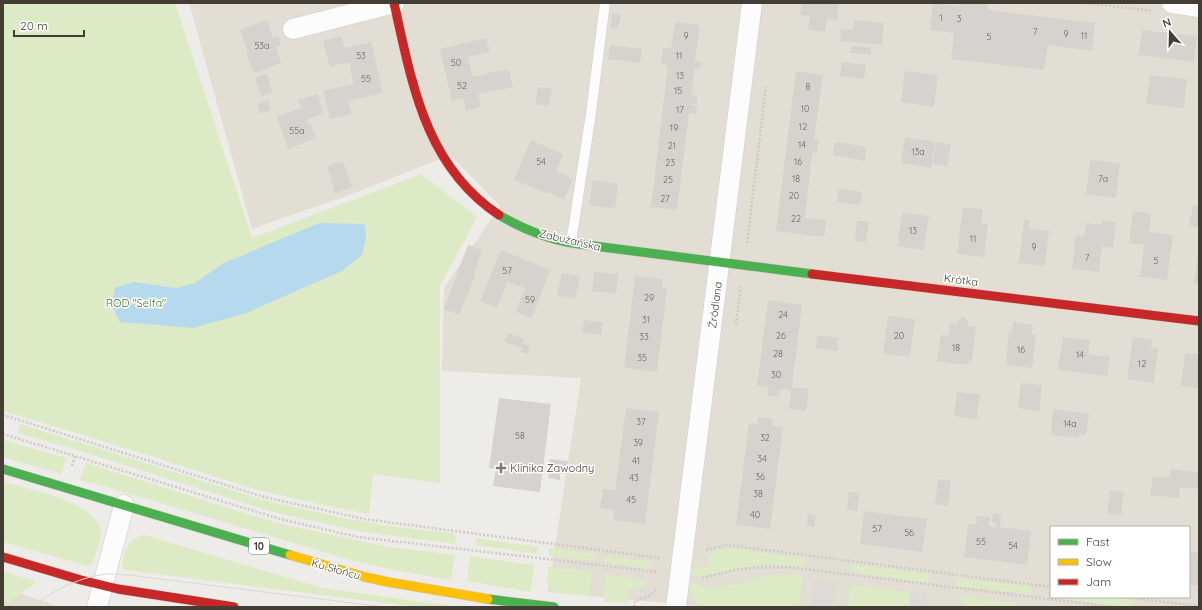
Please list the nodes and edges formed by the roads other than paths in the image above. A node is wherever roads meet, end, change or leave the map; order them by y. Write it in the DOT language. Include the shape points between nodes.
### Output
graph roads {
  1 [pos="394,3"];
  2 [pos="605,3"];
  3 [pos="752,3"];
  4 [pos="1199,7"];
  5 [pos="1166,8"];
  6 [pos="293,29"];
  7 [pos="571,243"];
  8 [pos="720,263"];
  9 [pos="1199,321"];
  10 [pos="3,469"];
  11 [pos="124,505"];
  12 [pos="3,557"];
  13 [pos="103,586"];
  14 [pos="97,607"];
  15 [pos="234,607"];
  16 [pos="554,607"];
  17 [pos="676,607"];
  1 -- 6 [label="street, Zabużańska"];
  1 -- 7 [label="street, Zabużańska" via="424,122 436,149 448,167 467,189 494,212 528,230"];
  2 -- 7 [label="lane"];
  3 -- 8 [label="street, Źródlana"];
  4 -- 5 [label="street"];
  7 -- 8 [label="street, Zabużańska"];
  8 -- 9 [label="street, Krótka"];
  8 -- 17 [label="street, Źródlana" via="674,570"];
  10 -- 11 [label="street, Ku Słońcu / 10"];
  11 -- 13 [label="street"];
  11 -- 16 [label="street, Ku Słońcu / 10" via="365,577 437,591"];
  12 -- 13 [label="street"];
  13 -- 14 [label="street"];
  13 -- 15 [label="street"];
}
